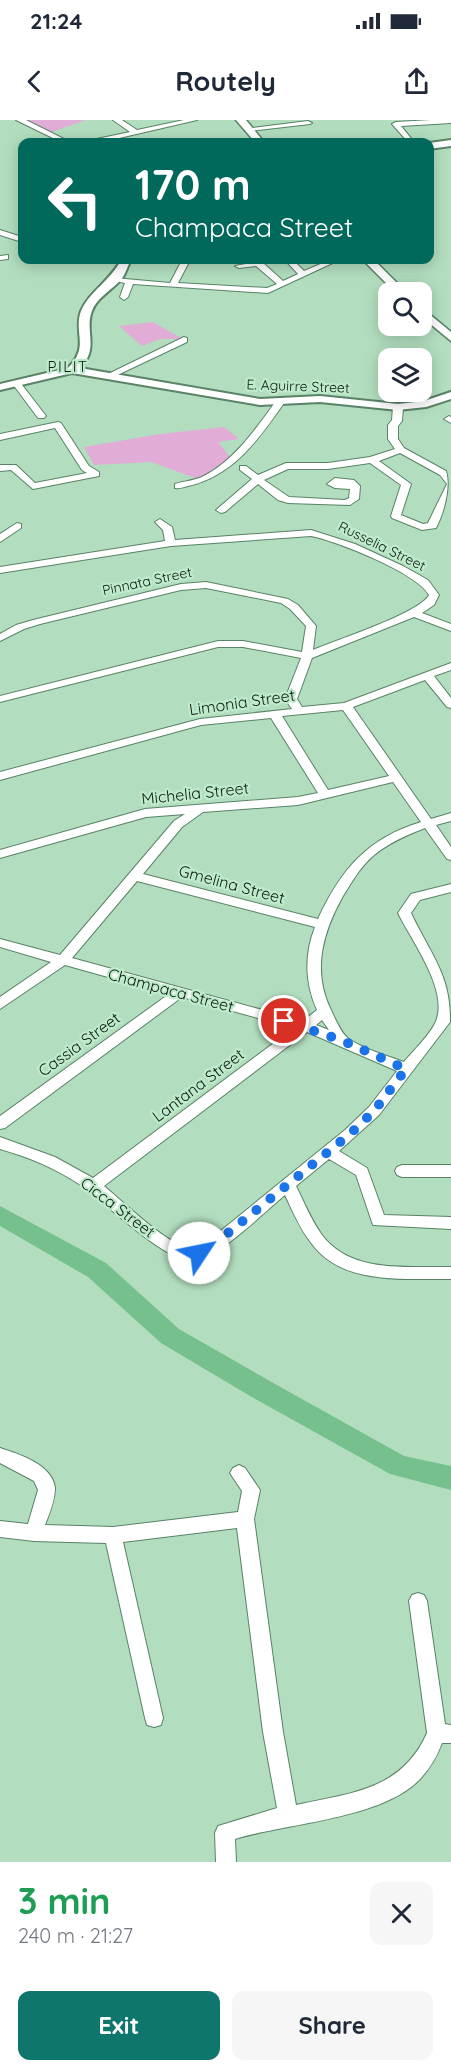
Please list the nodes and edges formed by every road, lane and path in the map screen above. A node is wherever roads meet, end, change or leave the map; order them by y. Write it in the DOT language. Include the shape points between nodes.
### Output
graph roads {
  1 [pos="20,120"];
  2 [pos="117,120"];
  3 [pos="193,120"];
  4 [pos="267,120"];
  5 [pos="308,123"];
  6 [pos="451,123"];
  7 [pos="244,124"];
  8 [pos="136,133"];
  9 [pos="58,138"];
  10 [pos="113,138"];
  11 [pos="256,138"];
  12 [pos="407,138"];
  13 [pos="451,143"];
  14 [pos="434,145"];
  15 [pos="0,232"];
  16 [pos="18,239"];
  17 [pos="18,240"];
  18 [pos="0,242"];
  19 [pos="124,264"];
  20 [pos="183,264"];
  21 [pos="253,264"];
  22 [pos="259,264"];
  23 [pos="293,264"];
  24 [pos="326,264"];
  25 [pos="372,264"];
  26 [pos="239,267"];
  27 [pos="303,275"];
  28 [pos="114,280"];
  29 [pos="130,282"];
  30 [pos="390,282"];
  31 [pos="173,285"];
  32 [pos="283,285"];
  33 [pos="124,297"];
  34 [pos="432,320"];
  35 [pos="451,338"];
  36 [pos="184,340"];
  37 [pos="72,370"];
  38 [pos="106,377"];
  39 [pos="16,383"];
  40 [pos="0,387"];
  41 [pos="451,395"];
  42 [pos="279,403"];
  43 [pos="393,407"];
  44 [pos="41,416"];
  45 [pos="0,437"];
  46 [pos="401,450"];
  47 [pos="372,460"];
  48 [pos="0,468"];
  49 [pos="243,468"];
  50 [pos="258,478"];
  51 [pos="451,484"];
  52 [pos="178,486"];
  53 [pos="355,486"];
  54 [pos="221,510"];
  55 [pos="160,522"];
  56 [pos="17,526"];
  57 [pos="0,539"];
  58 [pos="171,543"];
  59 [pos="0,570"];
  60 [pos="414,613"];
  61 [pos="451,628"];
  62 [pos="0,638"];
  63 [pos="307,656"];
  64 [pos="451,666"];
  65 [pos="428,676"];
  66 [pos="0,699"];
  67 [pos="451,705"];
  68 [pos="346,706"];
  69 [pos="298,711"];
  70 [pos="274,713"];
  71 [pos="0,776"];
  72 [pos="397,778"];
  73 [pos="326,796"];
  74 [pos="200,809"];
  75 [pos="163,810"];
  76 [pos="451,817"];
  77 [pos="429,823"];
  78 [pos="178,824"];
  79 [pos="0,854"];
  80 [pos="451,856"];
  81 [pos="135,876"];
  82 [pos="451,888"];
  83 [pos="321,924"];
  84 [pos="0,943"];
  85 [pos="63,960"];
  86 [pos="179,993"];
  87 [pos="0,1004"];
  88 [pos="324,1012"];
  89 [pos="306,1026"];
  90 [pos="341,1040"];
  91 [pos="406,1069"];
  92 [pos="0,1124"];
  93 [pos="0,1143"];
  94 [pos="330,1152"];
  95 [pos="402,1171"];
  96 [pos="451,1171"];
  97 [pos="288,1185"];
  98 [pos="93,1186"];
  99 [pos="451,1223"];
  100 [pos="451,1273"];
  101 [pos="0,1455"];
  102 [pos="239,1473"];
  103 [pos="245,1520"];
  104 [pos="0,1529"];
  105 [pos="34,1533"];
  106 [pos="113,1535"];
  107 [pos="418,1600"];
  108 [pos="154,1718"];
  109 [pos="444,1734"];
  110 [pos="288,1816"];
  111 [pos="226,1862"];
  1 -- 9 [label="street"];
  2 -- 8 [label="street"];
  3 -- 8 [label="street"];
  4 -- 7 [label="street"];
  5 -- 7 [label="street"];
  6 -- 12 [label="street" via="400,130"];
  7 -- 11 [label="main road"];
  8 -- 10 [label="street"];
  13 -- 14 [label="street"];
  15 -- 16 [label="street"];
  17 -- 18 [label="street"];
  19 -- 28 [label="street"];
  20 -- 31 [label="street"];
  21 -- 26 [label="street"];
  22 -- 32 [label="street"];
  23 -- 27 [label="street"];
  24 -- 27 [label="street"];
  25 -- 30 [label="main road"];
  27 -- 32 [label="street"];
  28 -- 29 [label="street"];
  28 -- 37 [label="street" via="85,314 87,345 81,361"];
  29 -- 31 [label="street"];
  29 -- 33 [label="street"];
  31 -- 32 [label="street" via="268,291"];
  34 -- 35 [label="main road"];
  36 -- 38 [label="street"];
  37 -- 38 [label="street, E. Aguirre Street"];
  37 -- 39 [label="street"];
  38 -- 42 [label="street, E. Aguirre Street"];
  39 -- 40 [label="street"];
  39 -- 44 [label="street"];
  41 -- 43 [label="street, E. Aguirre Street" via="426,404"];
  42 -- 43 [label="street, E. Aguirre Street" via="320,399"];
  42 -- 52 [label="street" via="251,441 219,469 203,480"];
  43 -- 46 [label="street" via="397,421 393,425 393,439"];
  45 -- 48 [label="street" via="58,425 85,468 96,474 33,486 14,467"];
  46 -- 47 [label="street"];
  46 -- 51 [label="street" via="443,473"];
  47 -- 50 [label="street" via="286,466"];
  47 -- 51 [label="street" via="406,484 396,516 425,528 432,526"];
  49 -- 50 [label="street"];
  50 -- 53 [label="street" via="288,500 347,503 354,499"];
  50 -- 54 [label="street"];
  55 -- 58 [label="street" via="168,529"];
  56 -- 57 [label="street"];
  58 -- 59 [label="street, Russelia Street"];
  58 -- 60 [label="street, Russelia Street" via="311,533 333,537 430,587 434,595 430,603"];
  60 -- 61 [label="street"];
  60 -- 63 [label="street, Russelia Street"];
  62 -- 63 [label="street, Pinnata Street" via="37,622 181,587 206,585 271,597 294,607 311,626"];
  63 -- 66 [label="street" via="243,644 218,645"];
  63 -- 69 [label="street, Pinnata Street" via="291,699"];
  64 -- 65 [label="street, Limonia Street"];
  65 -- 67 [label="street"];
  65 -- 68 [label="street, Limonia Street"];
  68 -- 69 [label="street, Limonia Street"];
  68 -- 72 [label="street"];
  69 -- 70 [label="street, Limonia Street"];
  70 -- 71 [label="street, Limonia Street" via="200,723"];
  70 -- 73 [label="street"];
  72 -- 73 [label="street, Michelia Street"];
  72 -- 77 [label="street"];
  73 -- 74 [label="street, Michelia Street"];
  74 -- 75 [label="street, Michelia Street"];
  74 -- 78 [label="street"];
  75 -- 78 [label="street"];
  75 -- 79 [label="street, Michelia Street"];
  76 -- 77 [label="street"];
  77 -- 80 [label="street"];
  77 -- 83 [label="street" via="388,839 358,861"];
  78 -- 81 [label="street"];
  81 -- 83 [label="street, Gmelina Street"];
  81 -- 85 [label="street"];
  82 -- 91 [label="street, Cicca Street" via="416,897 404,913 439,965 450,1005 436,1032"];
  83 -- 88 [label="street" via="311,971"];
  84 -- 85 [label="street, Champaca Street"];
  85 -- 86 [label="street, Champaca Street"];
  85 -- 87 [label="street"];
  86 -- 89 [label="street, Champaca Street"];
  86 -- 92 [label="street, Cassia Street"];
  88 -- 89 [label="street, Lantana Street"];
  88 -- 90 [label="street"];
  89 -- 90 [label="street, Champaca Street"];
  89 -- 98 [label="street, Lantana Street"];
  90 -- 91 [label="street, Champaca Street"];
  91 -- 94 [label="street, Cicca Street" via="374,1111"];
  93 -- 98 [label="street, Cicca Street" via="54,1161"];
  94 -- 97 [label="street, Cicca Street"];
  94 -- 99 [label="street" via="362,1172 378,1221"];
  95 -- 96 [label="street"];
  97 -- 98 [label="street, Cicca Street" via="212,1246 199,1253 185,1254"];
  97 -- 100 [label="street" via="320,1244 336,1259 364,1268"];
  101 -- 105 [label="street" via="35,1471 45,1480 48,1491"];
  102 -- 103 [label="street" via="251,1490"];
  103 -- 106 [label="street"];
  103 -- 110 [label="street"];
  104 -- 105 [label="street"];
  105 -- 106 [label="street"];
  106 -- 108 [label="street"];
  107 -- 109 [label="street"];
  109 -- 110 [label="street" via="426,1760 394,1787 362,1802"];
  110 -- 111 [label="street" via="225,1833"];
}
